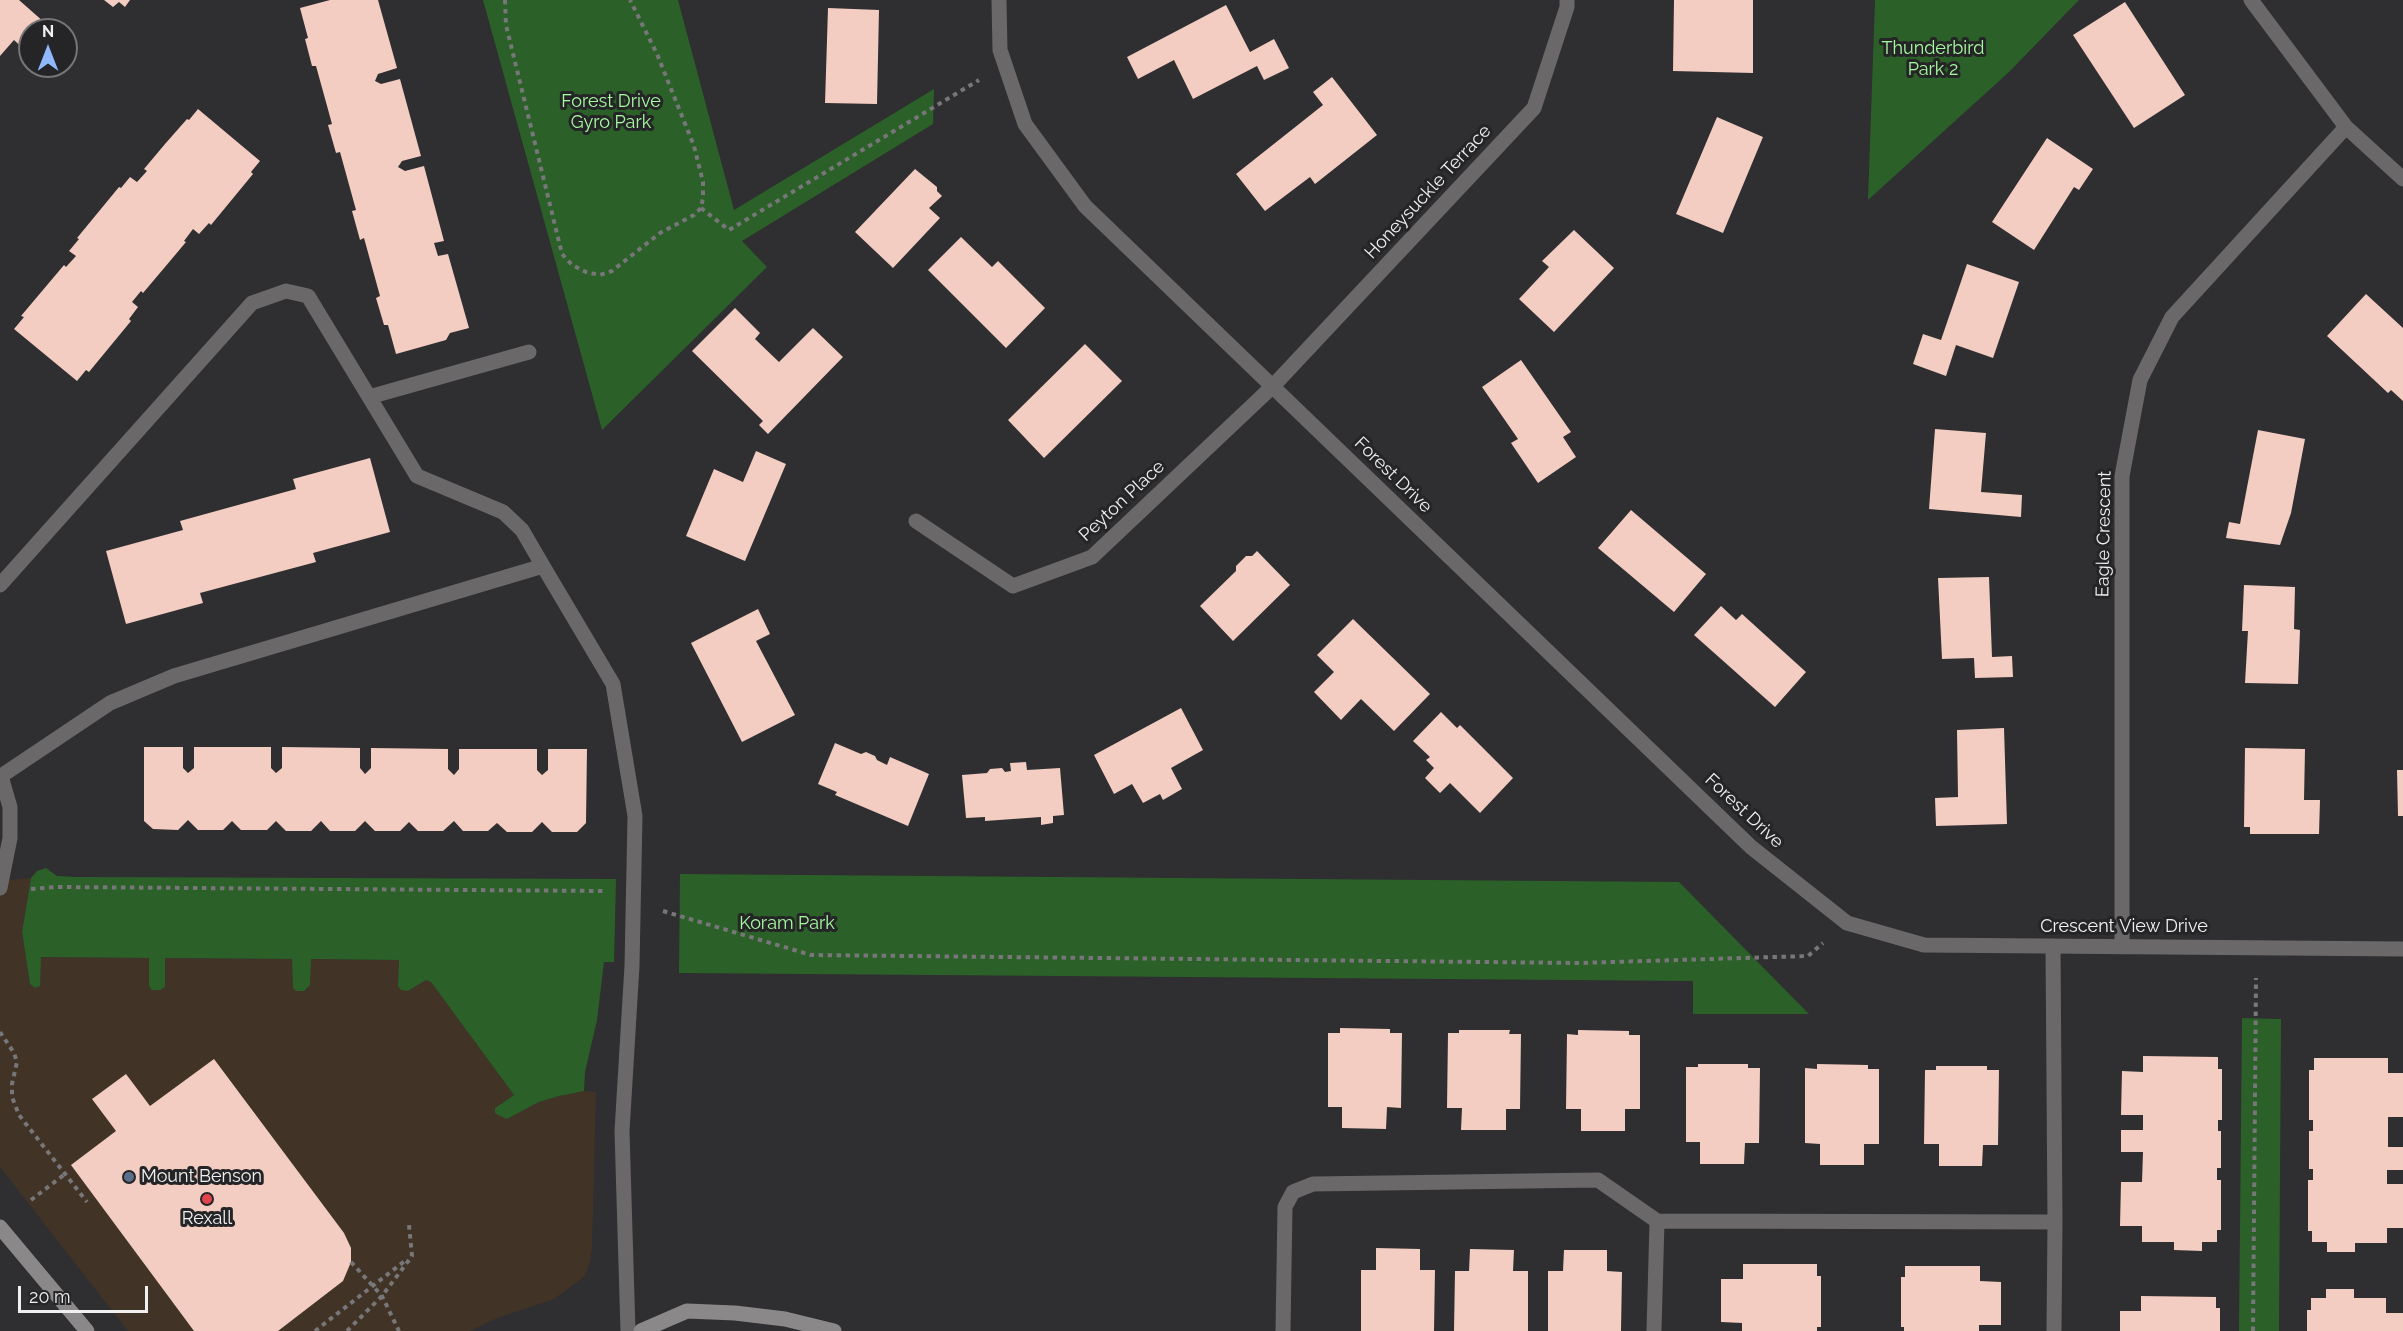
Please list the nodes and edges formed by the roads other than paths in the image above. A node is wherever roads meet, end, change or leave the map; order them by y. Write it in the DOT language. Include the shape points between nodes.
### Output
graph roads {
  1 [pos="999,0"];
  2 [pos="1567,0"];
  3 [pos="2251,0"];
  4 [pos="2346,127"];
  5 [pos="2403,179"];
  6 [pos="529,352"];
  7 [pos="1274,386"];
  8 [pos="369,397"];
  9 [pos="916,521"];
  10 [pos="543,567"];
  11 [pos="0,585"];
  12 [pos="1,774"];
  13 [pos="0,888"];
  14 [pos="1847,923"];
  15 [pos="2053,946"];
  16 [pos="2122,947"];
  17 [pos="2403,949"];
  18 [pos="1656,1221"];
  19 [pos="2055,1222"];
  20 [pos="0,1227"];
  21 [pos="87,1331"];
  22 [pos="627,1331"];
  23 [pos="641,1331"];
  24 [pos="834,1331"];
  25 [pos="1283,1331"];
  26 [pos="1654,1331"];
  27 [pos="2054,1331"];
  1 -- 7 [label="street, Forest Drive" via="1000,50 1025,124 1084,206"];
  2 -- 7 [label="street, Honeysuckle Terrace" via="1534,108"];
  3 -- 4 [label="street"];
  4 -- 5 [label="street"];
  4 -- 16 [label="street, Eagle Crescent" via="2172,317 2140,380 2122,476"];
  6 -- 8 [label="street"];
  7 -- 9 [label="street, Peyton Place" via="1092,557 1013,586"];
  7 -- 14 [label="street, Forest Drive" via="1751,847"];
  8 -- 10 [label="street" via="417,476 503,512 522,530"];
  8 -- 11 [label="street" via="308,296 286,291 252,303"];
  10 -- 12 [label="street" via="174,676 110,703"];
  10 -- 22 [label="street" via="613,684 635,816 632,966 622,1131"];
  12 -- 13 [label="street" via="10,807 10,838"];
  14 -- 15 [label="street, Crescent View Drive" via="1924,945"];
  15 -- 16 [label="street, Crescent View Drive"];
  15 -- 19 [label="street"];
  16 -- 17 [label="street, Crescent View Drive"];
  18 -- 19 [label="street"];
  18 -- 25 [label="street" via="1598,1180 1313,1184 1293,1192 1285,1208"];
  18 -- 26 [label="street"];
  19 -- 27 [label="street"];
  20 -- 21 [label="street"];
  23 -- 24 [label="street" via="687,1311 785,1318"];
}
